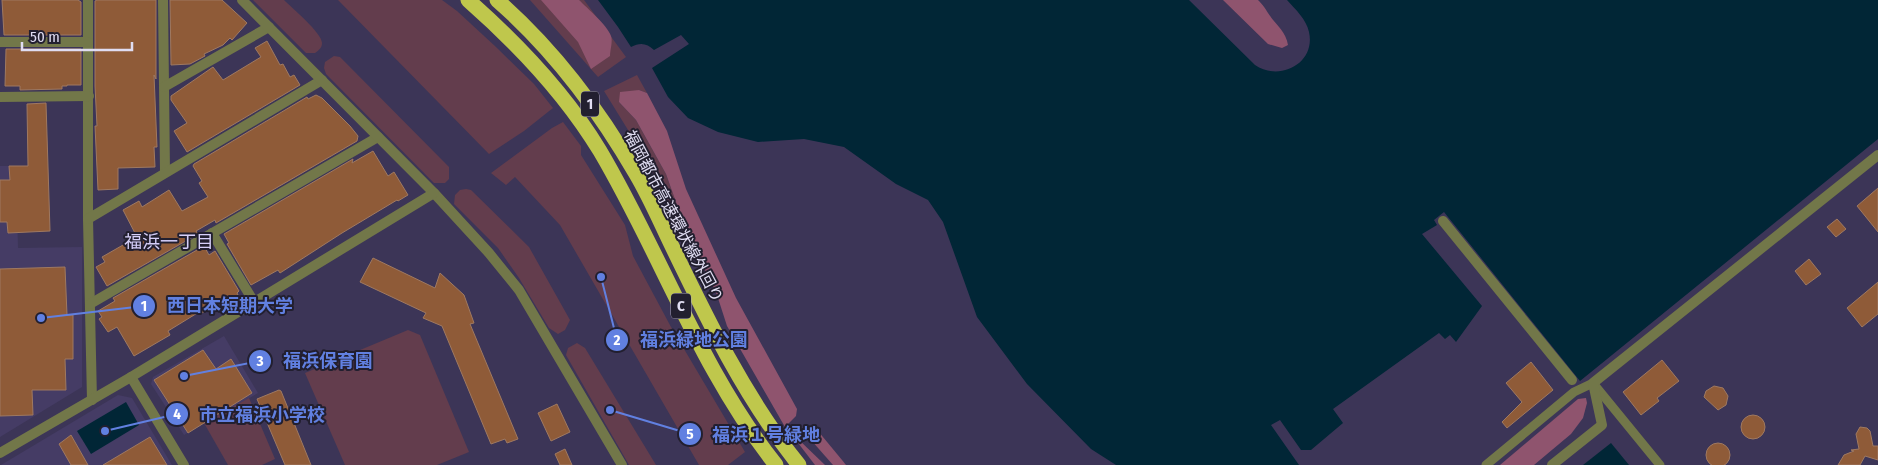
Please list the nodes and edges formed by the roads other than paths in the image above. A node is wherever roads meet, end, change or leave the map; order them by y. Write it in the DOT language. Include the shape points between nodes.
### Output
graph roads {
  1 [pos="88,0"];
  2 [pos="162,0"];
  3 [pos="242,0"];
  4 [pos="468,0"];
  5 [pos="497,0"];
  6 [pos="269,27"];
  7 [pos="0,42"];
  8 [pos="88,42"];
  9 [pos="322,80"];
  10 [pos="164,87"];
  11 [pos="0,96"];
  12 [pos="89,96"];
  13 [pos="378,137"];
  14 [pos="1878,155"];
  15 [pos="165,172"];
  16 [pos="434,193"];
  17 [pos="88,219"];
  18 [pos="1443,221"];
  19 [pos="212,234"];
  20 [pos="254,302"];
  21 [pos="90,304"];
  22 [pos="132,377"];
  23 [pos="1572,380"];
  24 [pos="1593,383"];
  25 [pos="92,400"];
  26 [pos="0,453"];
  27 [pos="184,465"];
  28 [pos="622,465"];
  29 [pos="776,465"];
  30 [pos="800,465"];
  31 [pos="1486,465"];
  32 [pos="1552,465"];
  33 [pos="1660,465"];
  1 -- 8 [label="street"];
  2 -- 10 [label="street"];
  3 -- 6 [label="street"];
  4 -- 29 [label="highway, C" via="546,78 599,149 723,388"];
  5 -- 30 [label="highway, 福岡都市高速環状線外回り / 1" via="537,38 590,103 636,175 718,338 763,416"];
  6 -- 9 [label="street"];
  6 -- 10 [label="street"];
  7 -- 8 [label="street"];
  8 -- 12 [label="street"];
  9 -- 13 [label="street"];
  9 -- 15 [label="street"];
  10 -- 15 [label="street"];
  11 -- 12 [label="street"];
  12 -- 17 [label="street"];
  13 -- 16 [label="street"];
  13 -- 19 [label="street"];
  14 -- 24 [label="street"];
  15 -- 17 [label="street"];
  16 -- 20 [label="street"];
  16 -- 28 [label="street" via="518,290"];
  17 -- 21 [label="street"];
  18 -- 23 [label="street"];
  19 -- 20 [label="street"];
  19 -- 21 [label="street"];
  20 -- 22 [label="street"];
  21 -- 25 [label="street"];
  22 -- 25 [label="street"];
  22 -- 27 [label="street"];
  24 -- 31 [label="lane" via="1574,392"];
  24 -- 32 [label="street" via="1602,425"];
  24 -- 33 [label="lane"];
  25 -- 26 [label="street"];
}
